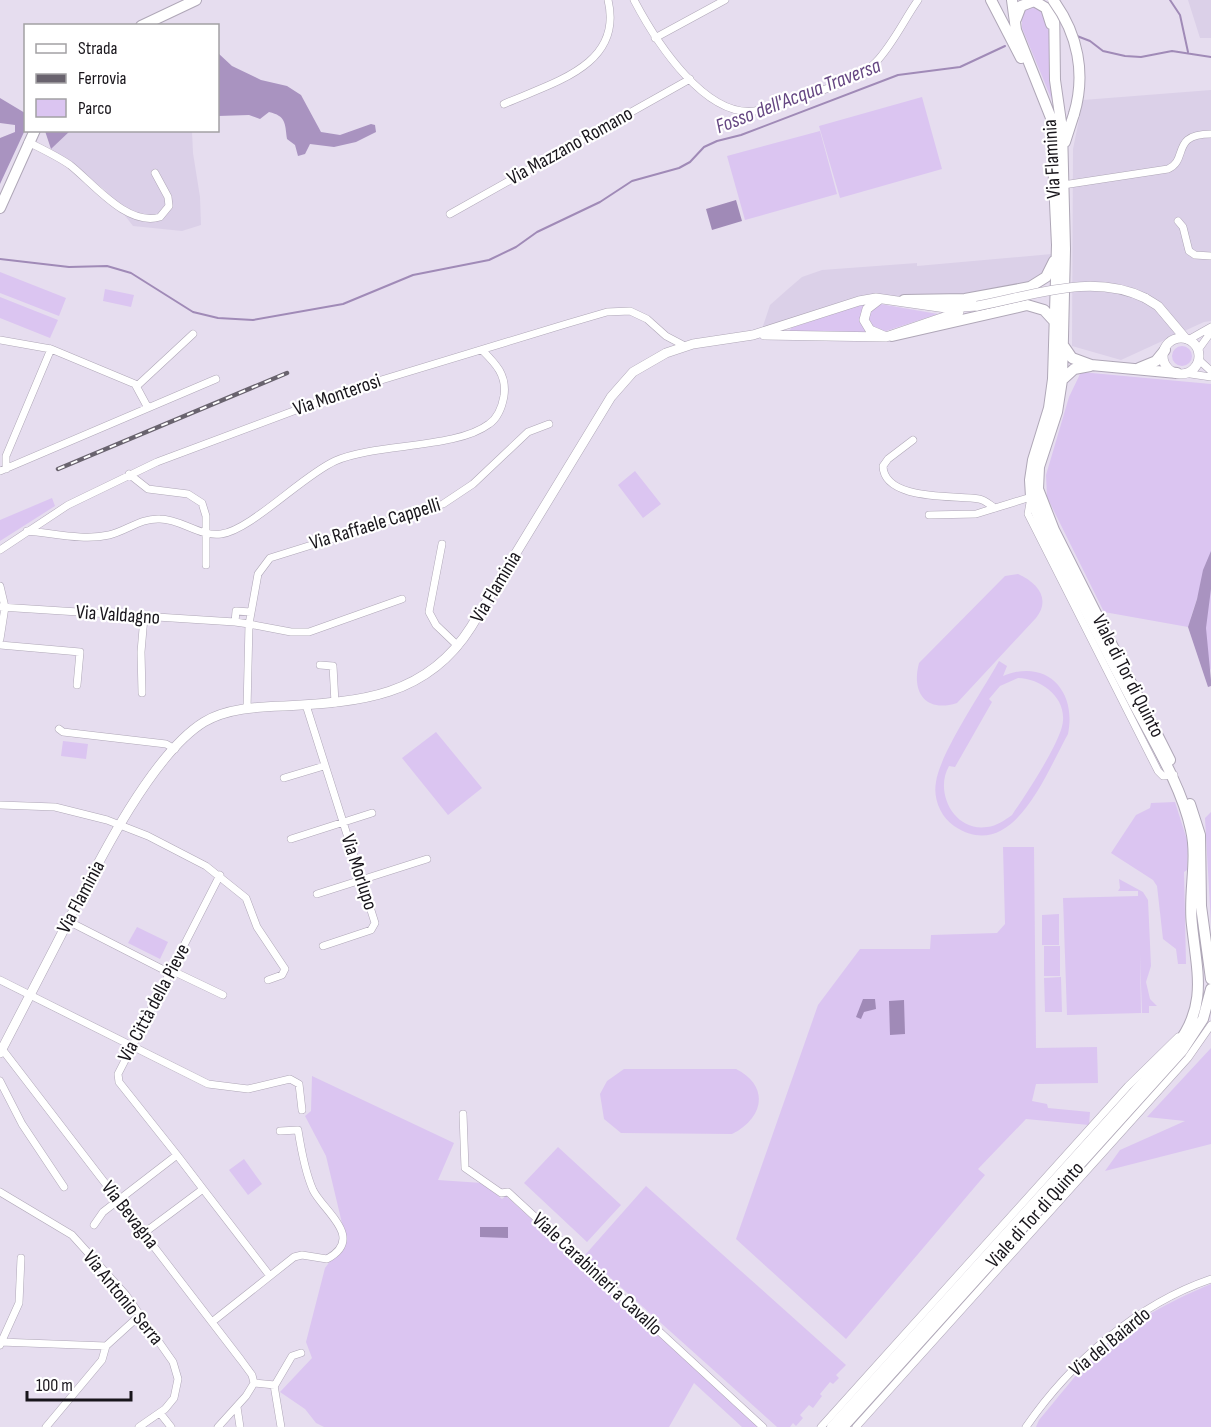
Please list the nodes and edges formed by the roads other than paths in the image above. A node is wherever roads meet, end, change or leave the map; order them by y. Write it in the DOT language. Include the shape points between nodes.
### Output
graph roads {
  1 [pos="196,0"];
  2 [pos="608,0"];
  3 [pos="634,0"];
  4 [pos="725,0"];
  5 [pos="918,0"];
  6 [pos="991,0"];
  7 [pos="1012,0"];
  8 [pos="1054,0"];
  9 [pos="145,24"];
  10 [pos="1016,30"];
  11 [pos="1054,35"];
  12 [pos="655,39"];
  13 [pos="1035,76"];
  14 [pos="690,79"];
  15 [pos="504,104"];
  16 [pos="34,132"];
  17 [pos="1211,134"];
  18 [pos="28,142"];
  19 [pos="1062,154"];
  20 [pos="155,173"];
  21 [pos="1063,184"];
  22 [pos="0,208"];
  23 [pos="450,214"];
  24 [pos="1178,221"];
  25 [pos="1057,252"];
  26 [pos="1211,256"];
  27 [pos="880,299"];
  28 [pos="904,300"];
  29 [pos="977,306"];
  30 [pos="1168,318"];
  31 [pos="1055,322"];
  32 [pos="1211,330"];
  33 [pos="193,334"];
  34 [pos="753,335"];
  35 [pos="889,337"];
  36 [pos="1187,339"];
  37 [pos="0,340"];
  38 [pos="1062,345"];
  39 [pos="685,346"];
  40 [pos="1166,347"];
  41 [pos="51,349"];
  42 [pos="482,350"];
  43 [pos="1198,355"];
  44 [pos="1091,365"];
  45 [pos="1134,369"];
  46 [pos="1211,371"];
  47 [pos="1180,373"];
  48 [pos="1211,377"];
  49 [pos="216,379"];
  50 [pos="1062,380"];
  51 [pos="137,386"];
  52 [pos="148,408"];
  53 [pos="549,424"];
  54 [pos="913,440"];
  55 [pos="3,470"];
  56 [pos="129,474"];
  57 [pos="1031,497"];
  58 [pos="995,508"];
  59 [pos="929,515"];
  60 [pos="27,531"];
  61 [pos="207,533"];
  62 [pos="442,544"];
  63 [pos="0,550"];
  64 [pos="206,565"];
  65 [pos="0,586"];
  66 [pos="402,599"];
  67 [pos="2,607"];
  68 [pos="250,612"];
  69 [pos="144,617"];
  70 [pos="235,622"];
  71 [pos="249,624"];
  72 [pos="0,639"];
  73 [pos="0,645"];
  74 [pos="458,646"];
  75 [pos="320,665"];
  76 [pos="77,685"];
  77 [pos="142,693"];
  78 [pos="335,703"];
  79 [pos="306,705"];
  80 [pos="247,709"];
  81 [pos="59,729"];
  82 [pos="175,749"];
  83 [pos="324,766"];
  84 [pos="1173,775"];
  85 [pos="284,778"];
  86 [pos="0,805"];
  87 [pos="372,813"];
  88 [pos="342,823"];
  89 [pos="120,824"];
  90 [pos="291,839"];
  91 [pos="427,859"];
  92 [pos="220,875"];
  93 [pos="361,880"];
  94 [pos="316,894"];
  95 [pos="68,921"];
  96 [pos="323,946"];
  97 [pos="170,973"];
  98 [pos="1211,979"];
  99 [pos="0,980"];
  100 [pos="268,980"];
  101 [pos="1208,991"];
  102 [pos="30,994"];
  103 [pos="223,996"];
  104 [pos="1211,1025"];
  105 [pos="132,1045"];
  106 [pos="1,1051"];
  107 [pos="0,1081"];
  108 [pos="302,1110"];
  109 [pos="463,1114"];
  110 [pos="280,1131"];
  111 [pos="1113,1134"];
  112 [pos="177,1155"];
  113 [pos="64,1187"];
  114 [pos="202,1189"];
  115 [pos="0,1192"];
  116 [pos="118,1200"];
  117 [pos="94,1225"];
  118 [pos="144,1233"];
  119 [pos="21,1258"];
  120 [pos="270,1276"];
  121 [pos="1211,1279"];
  122 [pos="139,1316"];
  123 [pos="927,1316"];
  124 [pos="212,1322"];
  125 [pos="1,1343"];
  126 [pos="106,1346"];
  127 [pos="301,1353"];
  128 [pos="254,1383"];
  129 [pos="888,1384"];
  130 [pos="274,1385"];
  131 [pos="237,1407"];
  132 [pos="160,1413"];
  133 [pos="46,1427"];
  134 [pos="139,1427"];
  135 [pos="171,1427"];
  136 [pos="218,1427"];
  137 [pos="240,1427"];
  138 [pos="281,1427"];
  139 [pos="763,1427"];
  140 [pos="821,1427"];
  141 [pos="832,1427"];
  142 [pos="843,1427"];
  143 [pos="856,1427"];
  144 [pos="1026,1427"];
  1 -- 9 [label="main road"];
  2 -- 15 [label="street" via="610,33 594,58 568,75"];
  3 -- 12 [label="street"];
  4 -- 12 [label="street"];
  5 -- 14 [label="street" via="887,48 866,70 763,109 730,110"];
  6 -- 13 [label="main road" via="1021,59"];
  7 -- 10 [label="main road, Via Flaminia"];
  8 -- 11 [label="main road, Via Flaminia"];
  8 -- 19 [label="main road, bridge" via="1070,28 1079,59 1080,86"];
  10 -- 11 [label="main road" via="1019,9 1034,1 1047,10"];
  10 -- 13 [label="main road, Via Flaminia"];
  11 -- 19 [label="main road, Via Flaminia"];
  12 -- 14 [label="street"];
  13 -- 25 [label="main road, Via Flaminia" via="1051,118"];
  14 -- 23 [label="street, Via Mazzano Romano"];
  16 -- 18 [label="main road"];
  17 -- 21 [label="street, Via Flaminia" via="1197,135 1184,142 1176,164 1168,170"];
  18 -- 20 [label="street" via="66,163 125,210 148,219 164,215 169,204"];
  18 -- 22 [label="main road"];
  19 -- 21 [label="main road, Via Flaminia"];
  21 -- 38 [label="main road, Via Flaminia"];
  24 -- 26 [label="street" via="1189,251"];
  25 -- 28 [label="main road" via="1047,275 1030,287 965,299"];
  25 -- 31 [label="main road, Via Flaminia"];
  27 -- 28 [label="street, Via Flaminia"];
  27 -- 34 [label="street, Via Flaminia" via="855,302"];
  27 -- 35 [label="street" via="868,307 864,320 870,330"];
  28 -- 29 [label="street, Via Flaminia" via="946,308"];
  29 -- 30 [label="street, Via Flaminia, bridge" via="1082,285 1113,287 1145,298"];
  29 -- 35 [label="street, Via Flaminia"];
  30 -- 36 [label="street, Via Flaminia"];
  30 -- 40 [label="street"];
  31 -- 35 [label="main road" via="1044,310 1027,305"];
  31 -- 57 [label="main road, Viale di Tor di Quinto" via="1051,400 1031,465"];
  32 -- 36 [label="street"];
  32 -- 43 [label="street"];
  33 -- 51 [label="street"];
  34 -- 35 [label="street, Via Flaminia"];
  34 -- 39 [label="street, Via Flaminia"];
  36 -- 40 [label="street" via="1177,338"];
  36 -- 43 [label="street"];
  37 -- 41 [label="street"];
  38 -- 44 [label="main road" via="1072,358"];
  38 -- 50 [label="main road, Via Flaminia"];
  39 -- 42 [label="street, Via Monterosi" via="666,336 644,316 620,311"];
  39 -- 74 [label="street, Via Flaminia" via="645,363 617,387"];
  40 -- 45 [label="main road" via="1153,363"];
  40 -- 47 [label="street" via="1165,363"];
  41 -- 51 [label="street"];
  41 -- 55 [label="street"];
  42 -- 56 [label="street, Via Monterosi" via="355,388"];
  42 -- 61 [label="street" via="498,366 504,385 500,409 489,424 458,436 338,460 233,530"];
  43 -- 46 [label="street"];
  43 -- 47 [label="street" via="1193,369"];
  44 -- 45 [label="main road"];
  44 -- 50 [label="main road" via="1074,369"];
  45 -- 47 [label="main road"];
  47 -- 48 [label="street"];
  49 -- 52 [label="street"];
  50 -- 84 [label="main road, Viale di Tor di Quinto" via="1057,412 1038,472 1039,494"];
  51 -- 52 [label="street"];
  52 -- 55 [label="street"];
  53 -- 68 [label="street, Via Raffaele Cappelli" via="528,432 473,484 438,506 270,558 258,574"];
  54 -- 58 [label="street" via="883,466 893,485 914,492 982,500"];
  56 -- 60 [label="street, Via Monterosi"];
  56 -- 61 [label="street" via="148,489 188,494 199,501 206,511"];
  57 -- 58 [label="street"];
  57 -- 84 [label="main road, Viale di Tor di Quinto" via="1098,644"];
  58 -- 59 [label="street" via="976,514"];
  60 -- 61 [label="street" via="101,536 161,519"];
  60 -- 63 [label="street, Via Monterosi"];
  61 -- 64 [label="street"];
  62 -- 74 [label="street" via="429,612 436,625"];
  65 -- 67 [label="street"];
  66 -- 71 [label="street, Via Valdagno" via="309,632"];
  67 -- 69 [label="street, Via Valdagno"];
  67 -- 72 [label="street"];
  68 -- 70 [label="street" via="236,611"];
  68 -- 71 [label="street, Via Raffaele Cappelli"];
  69 -- 70 [label="street, Via Valdagno"];
  69 -- 77 [label="street"];
  70 -- 71 [label="street, Via Valdagno"];
  71 -- 80 [label="street"];
  73 -- 76 [label="street" via="80,652"];
  74 -- 78 [label="street, Via Flaminia" via="409,684 374,697"];
  75 -- 78 [label="street" via="333,666"];
  78 -- 79 [label="street, Via Flaminia"];
  79 -- 80 [label="street, Via Flaminia"];
  79 -- 83 [label="street, Via Morlupo"];
  80 -- 82 [label="street, Via Flaminia" via="207,720"];
  81 -- 82 [label="street" via="166,744"];
  82 -- 89 [label="street, Via Flaminia"];
  83 -- 85 [label="street"];
  83 -- 88 [label="street, Via Morlupo"];
  84 -- 98 [label="main road, Viale di Tor di Quinto" via="1200,835 1201,906"];
  84 -- 101 [label="main road, Viale di Tor di Quinto" via="1192,834 1190,905"];
  86 -- 89 [label="street" via="55,807"];
  87 -- 88 [label="street"];
  88 -- 90 [label="street"];
  88 -- 93 [label="street, Via Morlupo"];
  89 -- 92 [label="street"];
  89 -- 95 [label="street, Via Flaminia"];
  91 -- 93 [label="street"];
  92 -- 97 [label="street, Via Città della Pieve"];
  92 -- 100 [label="street" via="246,898 257,927 285,969 282,975"];
  93 -- 94 [label="street"];
  93 -- 96 [label="street, Via Morlupo" via="375,926"];
  95 -- 97 [label="street"];
  95 -- 102 [label="street, Via Flaminia"];
  97 -- 103 [label="street"];
  97 -- 105 [label="street, Via Città della Pieve"];
  99 -- 102 [label="street"];
  101 -- 111 [label="main road, Viale di Tor di Quinto" via="1205,1016 1191,1041"];
  101 -- 123 [label="main road, Viale di Tor di Quinto" via="1176,1046"];
  102 -- 105 [label="street"];
  102 -- 106 [label="street, Via Flaminia"];
  104 -- 111 [label="street, Viale di Tor di Quinto" via="1198,1046"];
  105 -- 108 [label="street" via="192,1078 220,1087 254,1088 290,1079 299,1084"];
  105 -- 112 [label="street, Via Città della Pieve" via="118,1071 119,1082"];
  106 -- 116 [label="street, Via Bevagna"];
  107 -- 113 [label="street" via="33,1142"];
  109 -- 139 [label="street, Viale Carabinieri a Cavallo" via="465,1168 501,1193 508,1192"];
  110 -- 120 [label="street" via="298,1130 312,1187 340,1223 342,1240 336,1253 327,1259 296,1256"];
  111 -- 129 [label="main road, Viale di Tor di Quinto"];
  112 -- 114 [label="street, Via Città della Pieve"];
  112 -- 116 [label="street"];
  114 -- 118 [label="street"];
  114 -- 120 [label="street"];
  115 -- 122 [label="street, Via Antonio Serra" via="72,1235 126,1295"];
  116 -- 117 [label="street"];
  116 -- 118 [label="street, Via Bevagna"];
  118 -- 124 [label="street, Via Bevagna"];
  119 -- 125 [label="street" via="19,1303"];
  120 -- 124 [label="street"];
  121 -- 144 [label="street, Via del Baiardo" via="1159,1303 1111,1337 1052,1392"];
  122 -- 126 [label="street"];
  122 -- 132 [label="street, Via Antonio Serra" via="160,1341 178,1379 174,1398"];
  123 -- 140 [label="street, Viale di Tor di Quinto"];
  123 -- 141 [label="main road, Viale di Tor di Quinto"];
  124 -- 128 [label="street, Via Bevagna"];
  125 -- 126 [label="street"];
  126 -- 133 [label="street" via="102,1360"];
  127 -- 130 [label="street" via="292,1356"];
  128 -- 130 [label="street"];
  128 -- 131 [label="street"];
  129 -- 142 [label="main road, Viale di Tor di Quinto"];
  129 -- 143 [label="street, Viale di Tor di Quinto"];
  130 -- 138 [label="street"];
  131 -- 136 [label="street"];
  131 -- 137 [label="street"];
  132 -- 134 [label="street, Via Antonio Serra"];
  132 -- 135 [label="street"];
}
